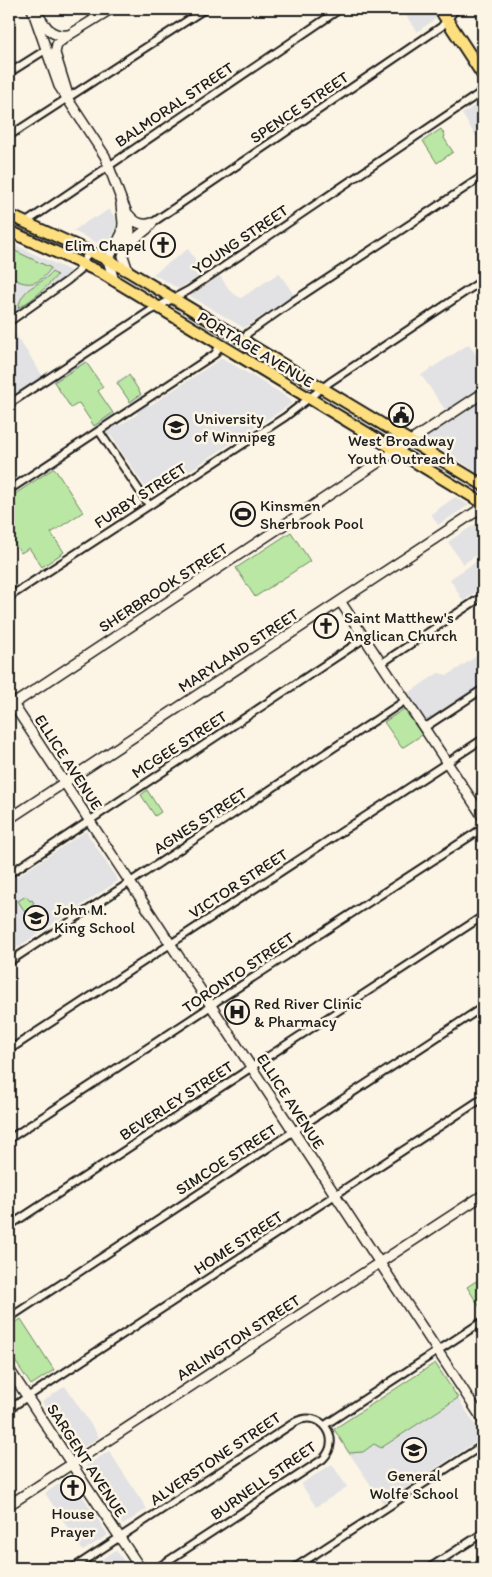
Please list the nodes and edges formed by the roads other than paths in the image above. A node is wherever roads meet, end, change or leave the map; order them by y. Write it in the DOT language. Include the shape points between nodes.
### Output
graph roads {
  1 [pos="32,9"];
  2 [pos="88,9"];
  3 [pos="111,9"];
  4 [pos="205,9"];
  5 [pos="340,9"];
  6 [pos="440,9"];
  7 [pos="456,9"];
  8 [pos="96,18"];
  9 [pos="447,19"];
  10 [pos="69,35"];
  11 [pos="47,50"];
  12 [pos="9,73"];
  13 [pos="483,75"];
  14 [pos="483,92"];
  15 [pos="68,98"];
  16 [pos="9,136"];
  17 [pos="108,165"];
  18 [pos="483,176"];
  19 [pos="121,199"];
  20 [pos="9,215"];
  21 [pos="128,215"];
  22 [pos="25,222"];
  23 [pos="152,223"];
  24 [pos="9,231"];
  25 [pos="126,246"];
  26 [pos="89,251"];
  27 [pos="108,260"];
  28 [pos="83,264"];
  29 [pos="128,271"];
  30 [pos="483,280"];
  31 [pos="114,281"];
  32 [pos="174,299"];
  33 [pos="158,307"];
  34 [pos="9,322"];
  35 [pos="243,341"];
  36 [pos="220,344"];
  37 [pos="322,388"];
  38 [pos="483,393"];
  39 [pos="309,398"];
  40 [pos="9,404"];
  41 [pos="99,431"];
  42 [pos="410,441"];
  43 [pos="396,451"];
  44 [pos="483,485"];
  45 [pos="9,490"];
  46 [pos="483,502"];
  47 [pos="149,506"];
  48 [pos="483,507"];
  49 [pos="9,596"];
  50 [pos="483,596"];
  51 [pos="340,601"];
  52 [pos="365,638"];
  53 [pos="382,663"];
  54 [pos="483,689"];
  55 [pos="406,700"];
  56 [pos="10,703"];
  57 [pos="424,728"];
  58 [pos="483,738"];
  59 [pos="447,763"];
  60 [pos="64,782"];
  61 [pos="483,817"];
  62 [pos="9,819"];
  63 [pos="89,821"];
  64 [pos="483,828"];
  65 [pos="9,874"];
  66 [pos="130,882"];
  67 [pos="483,916"];
  68 [pos="170,944"];
  69 [pos="9,962"];
  70 [pos="211,1006"];
  71 [pos="483,1007"];
  72 [pos="9,1050"];
  73 [pos="251,1067"];
  74 [pos="483,1098"];
  75 [pos="293,1131"];
  76 [pos="9,1139"];
  77 [pos="335,1195"];
  78 [pos="483,1195"];
  79 [pos="9,1226"];
  80 [pos="380,1262"];
  81 [pos="9,1318"];
  82 [pos="483,1321"];
  83 [pos="438,1351"];
  84 [pos="9,1369"];
  85 [pos="27,1397"];
  86 [pos="9,1409"];
  87 [pos="483,1420"];
  88 [pos="325,1425"];
  89 [pos="483,1445"];
  90 [pos="72,1464"];
  91 [pos="9,1505"];
  92 [pos="483,1533"];
  93 [pos="120,1538"];
  94 [pos="73,1568"];
  95 [pos="140,1568"];
  96 [pos="157,1568"];
  97 [pos="294,1568"];
  98 [pos="429,1568"];
  1 -- 10 [label="main road" via="54,35"];
  1 -- 11 [label="main road"];
  2 -- 8 [label="street"];
  3 -- 8 [label="main road"];
  4 -- 15 [label="street"];
  5 -- 17 [label="street, BALMORAL STREET"];
  6 -- 9 [label="highway"];
  7 -- 9 [label="street, SPENCE STREET"];
  8 -- 10 [label="main road"];
  9 -- 13 [label="highway"];
  9 -- 23 [label="street, SPENCE STREET" via="441,27"];
  10 -- 15 [label="main road" via="57,44 55,53"];
  11 -- 12 [label="street"];
  11 -- 15 [label="main road" via="59,86"];
  14 -- 32 [label="street, YOUNG STREET"];
  15 -- 16 [label="street"];
  15 -- 17 [label="main road"];
  17 -- 19 [label="main road"];
  17 -- 22 [label="street, BALMORAL STREET"];
  18 -- 35 [label="street" via="285,307 248,333"];
  19 -- 21 [label="main road"];
  19 -- 27 [label="main road" via="122,232"];
  20 -- 22 [label="main road, PORTAGE AVENUE"];
  21 -- 23 [label="main road" via="140,224"];
  21 -- 25 [label="main road" via="131,228"];
  22 -- 26 [label="main road, PORTAGE AVENUE"];
  23 -- 25 [label="main road"];
  24 -- 28 [label="main road, PORTAGE AVENUE"];
  25 -- 29 [label="main road" via="123,256"];
  26 -- 27 [label="main road, PORTAGE AVENUE"];
  26 -- 28 [label="street"];
  27 -- 29 [label="main road, PORTAGE AVENUE"];
  27 -- 31 [label="main road"];
  28 -- 31 [label="main road, PORTAGE AVENUE"];
  28 -- 34 [label="street" via="67,282"];
  29 -- 32 [label="main road, PORTAGE AVENUE"];
  30 -- 37 [label="street, FURBY STREET"];
  31 -- 33 [label="main road, PORTAGE AVENUE"];
  32 -- 33 [label="street, YOUNG STREET"];
  32 -- 35 [label="main road, PORTAGE AVENUE"];
  33 -- 36 [label="main road, PORTAGE AVENUE"];
  33 -- 40 [label="street, YOUNG STREET"];
  35 -- 37 [label="main road, PORTAGE AVENUE"];
  36 -- 39 [label="main road, PORTAGE AVENUE"];
  36 -- 41 [label="street" via="215,354"];
  37 -- 39 [label="street, FURBY STREET"];
  37 -- 42 [label="main road, PORTAGE AVENUE"];
  38 -- 42 [label="main road, SHERBROOK STREET"];
  39 -- 43 [label="main road, PORTAGE AVENUE"];
  39 -- 47 [label="street, FURBY STREET"];
  41 -- 45 [label="street"];
  41 -- 47 [label="street"];
  42 -- 43 [label="main road, SHERBROOK STREET"];
  42 -- 44 [label="main road, PORTAGE AVENUE"];
  43 -- 46 [label="main road, PORTAGE AVENUE"];
  43 -- 56 [label="main road, SHERBROOK STREET"];
  47 -- 49 [label="street, FURBY STREET"];
  48 -- 51 [label="main road, MARYLAND STREET"];
  50 -- 53 [label="street"];
  51 -- 52 [label="main road"];
  51 -- 60 [label="main road, MARYLAND STREET"];
  52 -- 53 [label="main road"];
  52 -- 63 [label="street, MCGEE STREET"];
  53 -- 55 [label="main road"];
  54 -- 57 [label="street"];
  55 -- 57 [label="main road"];
  55 -- 66 [label="street, AGNES STREET"];
  56 -- 60 [label="main road, ELLICE AVENUE"];
  57 -- 59 [label="main road"];
  58 -- 59 [label="street, VICTOR STREET"];
  59 -- 61 [label="main road"];
  59 -- 68 [label="street, VICTOR STREET"];
  60 -- 62 [label="main road, MARYLAND STREET"];
  60 -- 63 [label="main road, ELLICE AVENUE"];
  63 -- 65 [label="street, MCGEE STREET"];
  63 -- 66 [label="main road, ELLICE AVENUE"];
  64 -- 70 [label="street, TORONTO STREET"];
  66 -- 68 [label="main road, ELLICE AVENUE"];
  66 -- 69 [label="street, AGNES STREET"];
  67 -- 73 [label="street, BEVERLEY STREET"];
  68 -- 70 [label="main road, ELLICE AVENUE"];
  68 -- 72 [label="street, VICTOR STREET"];
  70 -- 73 [label="main road, ELLICE AVENUE"];
  70 -- 76 [label="street, TORONTO STREET"];
  71 -- 75 [label="street, SIMCOE STREET"];
  73 -- 75 [label="main road, ELLICE AVENUE"];
  73 -- 79 [label="street, BEVERLEY STREET"];
  74 -- 77 [label="street, HOME STREET"];
  75 -- 77 [label="main road, ELLICE AVENUE"];
  75 -- 81 [label="street, SIMCOE STREET"];
  77 -- 80 [label="main road, ELLICE AVENUE"];
  77 -- 85 [label="street, HOME STREET"];
  78 -- 80 [label="main road, ARLINGTON STREET"];
  80 -- 83 [label="main road, ELLICE AVENUE"];
  80 -- 90 [label="main road, ARLINGTON STREET"];
  82 -- 83 [label="street, BURNELL STREET"];
  83 -- 87 [label="main road, ELLICE AVENUE"];
  83 -- 88 [label="street, BURNELL STREET"];
  84 -- 85 [label="main road, SARGENT AVENUE"];
  85 -- 86 [label="street, HOME STREET"];
  85 -- 90 [label="main road, SARGENT AVENUE"];
  88 -- 93 [label="street, ALVERSTONE STREET" via="310,1418 295,1422"];
  88 -- 96 [label="street, BURNELL STREET" via="331,1444 323,1459"];
  89 -- 97 [label="street"];
  90 -- 91 [label="main road, ARLINGTON STREET"];
  90 -- 93 [label="main road, SARGENT AVENUE"];
  92 -- 98 [label="street"];
  93 -- 94 [label="street, ALVERSTONE STREET"];
  93 -- 95 [label="main road, SARGENT AVENUE"];
}
